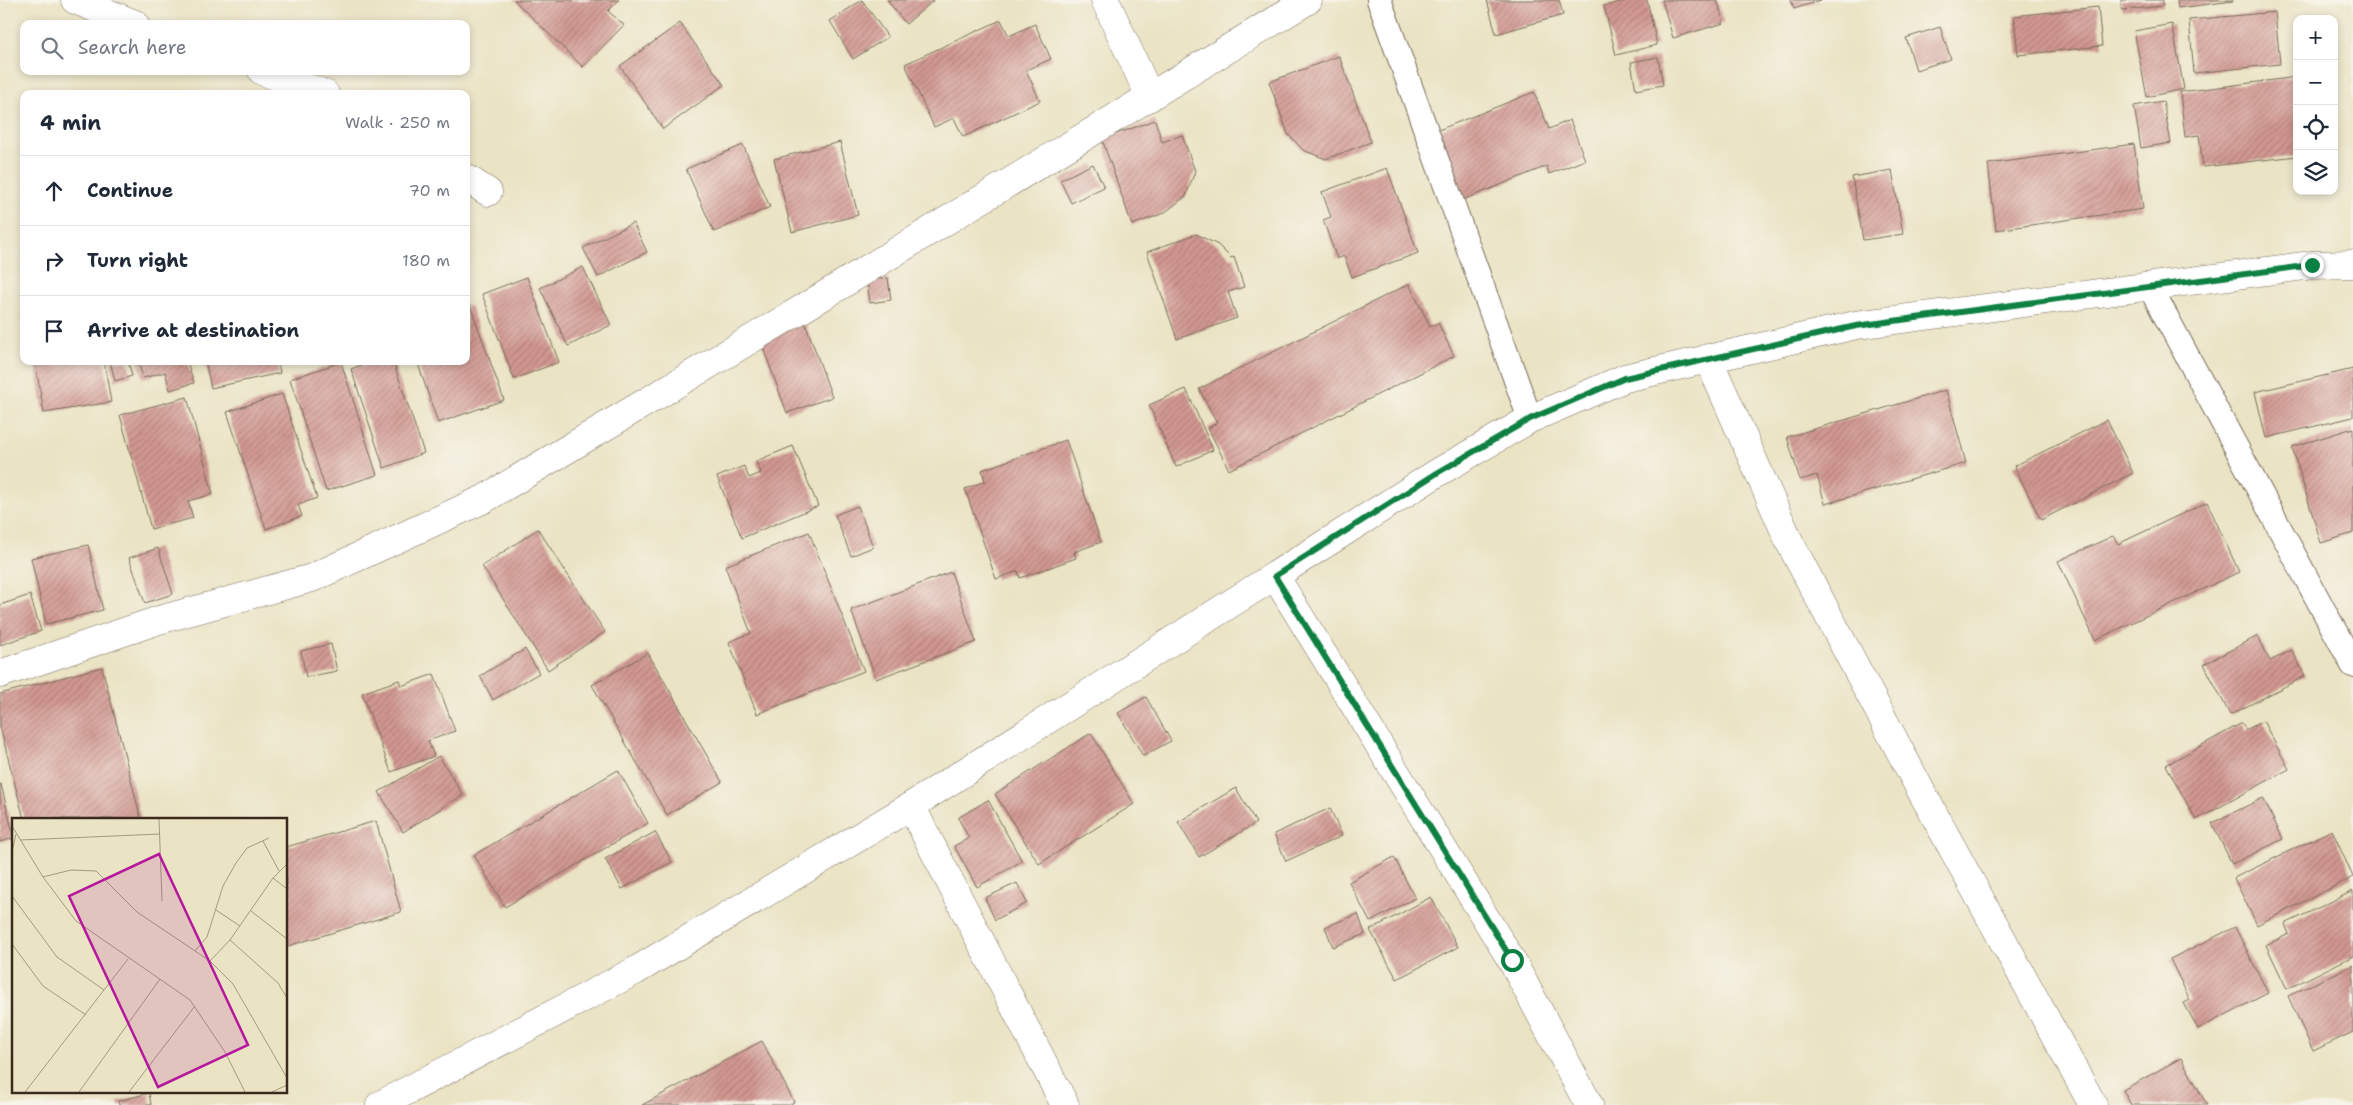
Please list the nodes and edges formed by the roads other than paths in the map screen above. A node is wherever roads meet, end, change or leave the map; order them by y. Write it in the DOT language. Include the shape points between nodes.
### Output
graph roads {
  1 [pos="75,0"];
  2 [pos="1105,0"];
  3 [pos="1308,0"];
  4 [pos="1379,0"];
  5 [pos="125,20"];
  6 [pos="273,75"];
  7 [pos="314,90"];
  8 [pos="1150,97"];
  9 [pos="2353,264"];
  10 [pos="2149,285"];
  11 [pos="1708,358"];
  12 [pos="1530,419"];
  13 [pos="1275,576"];
  14 [pos="2353,665"];
  15 [pos="0,674"];
  16 [pos="911,806"];
  17 [pos="380,1105"];
  18 [pos="1065,1105"];
  19 [pos="1588,1105"];
  20 [pos="2093,1105"];
  1 -- 5 [label="street"];
  2 -- 8 [label="street"];
  3 -- 8 [label="street"];
  4 -- 12 [label="lane"];
  6 -- 7 [label="street"];
  8 -- 15 [label="street" via="484,500 312,578 159,620"];
  9 -- 10 [label="street" via="2312,265"];
  10 -- 11 [label="street" via="1856,326"];
  10 -- 14 [label="lane"];
  11 -- 12 [label="street" via="1625,378"];
  11 -- 20 [label="street" via="1790,543"];
  12 -- 13 [label="street" via="1437,473"];
  13 -- 16 [label="street"];
  13 -- 19 [label="street" via="1512,960"];
  16 -- 17 [label="street" via="635,971"];
  16 -- 18 [label="street"];
}
